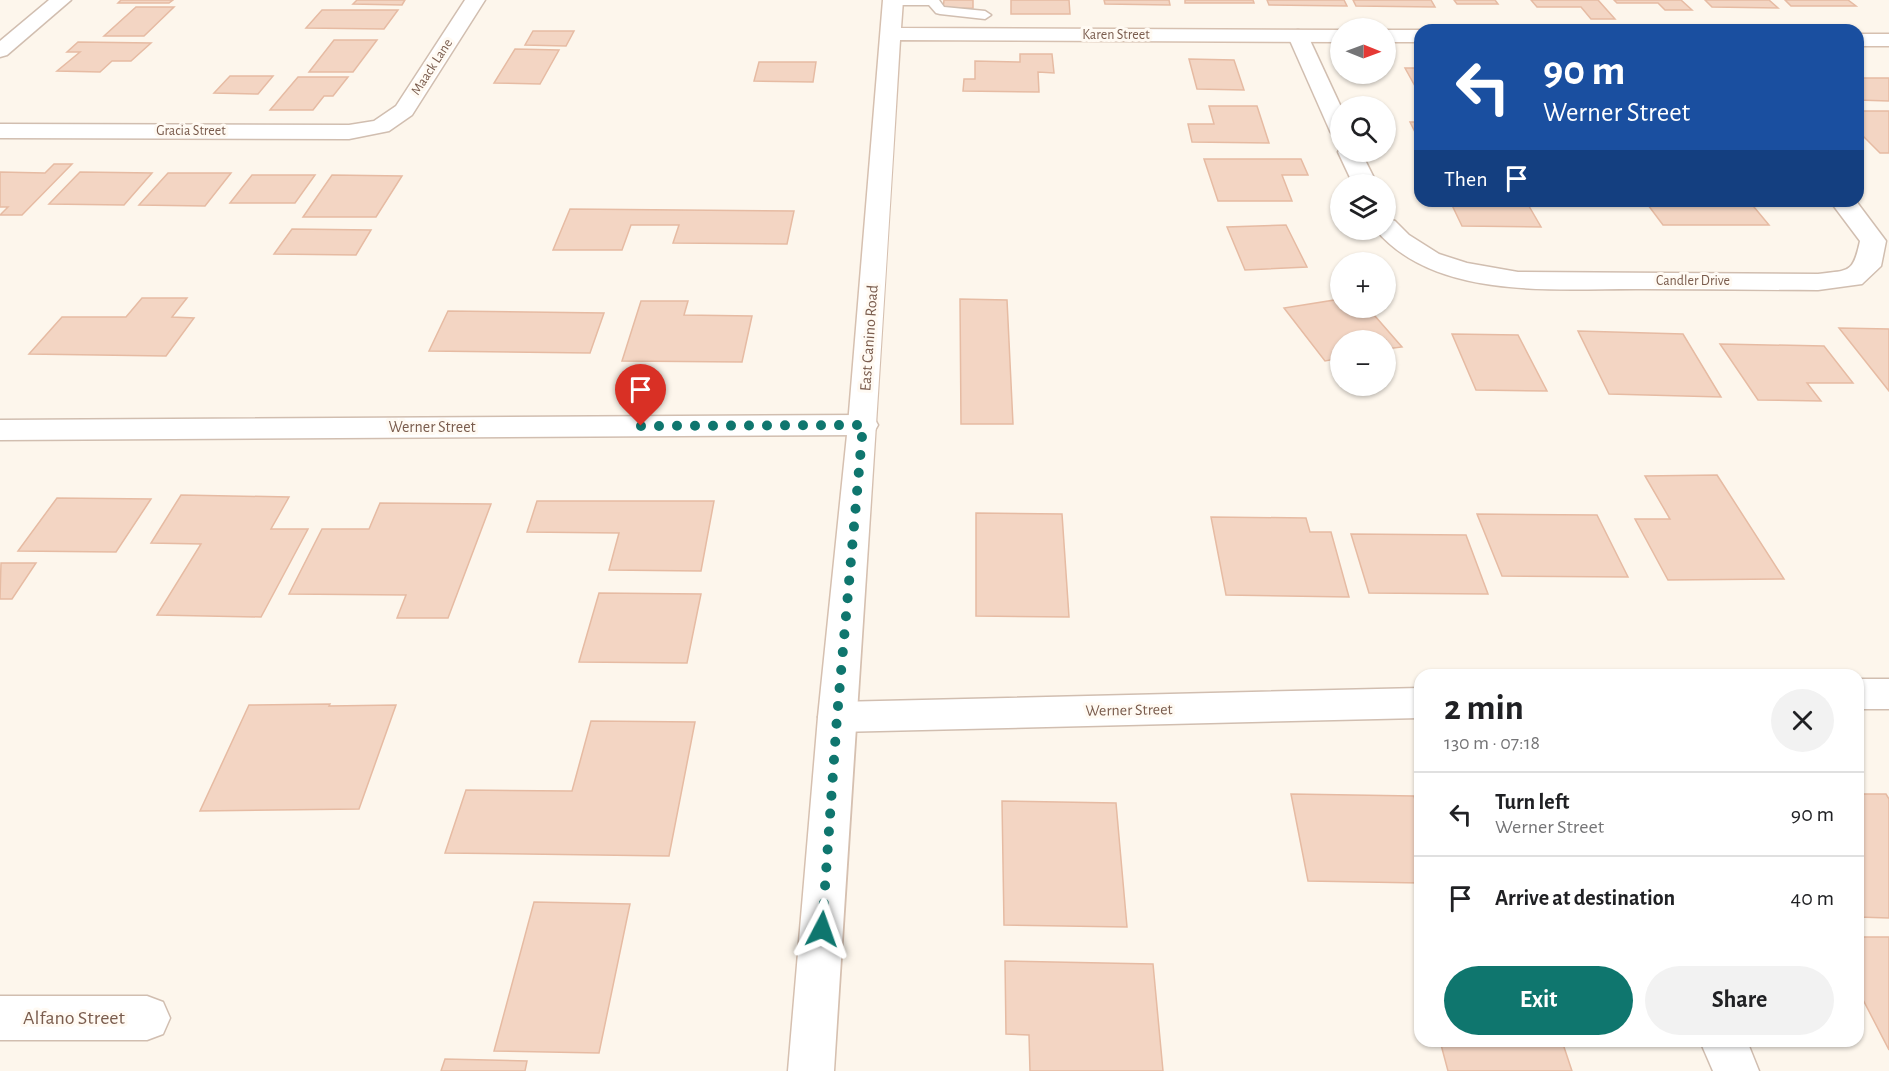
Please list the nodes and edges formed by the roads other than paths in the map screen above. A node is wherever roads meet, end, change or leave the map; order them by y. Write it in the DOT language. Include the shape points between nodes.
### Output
graph roads {
  1 [pos="61,0"];
  2 [pos="475,0"];
  3 [pos="984,0"];
  4 [pos="893,1"];
  5 [pos="985,25"];
  6 [pos="891,34"];
  7 [pos="1298,36"];
  8 [pos="1330,36"];
  9 [pos="1396,36"];
  10 [pos="1414,36"];
  11 [pos="1864,40"];
  12 [pos="1889,40"];
  13 [pos="0,51"];
  14 [pos="1330,107"];
  15 [pos="381,126"];
  16 [pos="0,131"];
  17 [pos="1848,207"];
  18 [pos="1396,237"];
  19 [pos="863,425"];
  20 [pos="0,430"];
  21 [pos="1864,694"];
  22 [pos="1889,694"];
  23 [pos="1414,703"];
  24 [pos="837,717"];
  25 [pos="0,1018"];
  26 [pos="147,1018"];
  27 [pos="1726,1047"];
  28 [pos="811,1071"];
  29 [pos="1736,1071"];
  1 -- 13 [label="street"];
  2 -- 15 [label="street, Maack Lane" via="404,110"];
  3 -- 5 [label="lane"];
  4 -- 5 [label="lane" via="933,1 940,10"];
  4 -- 6 [label="street, East Canino Road"];
  5 -- 6 [label="street, Karen Street"];
  5 -- 7 [label="street, Karen Street"];
  6 -- 19 [label="street, East Canino Road"];
  7 -- 8 [label="street, Karen Street"];
  7 -- 14 [label="street"];
  9 -- 10 [label="street"];
  11 -- 12 [label="street"];
  15 -- 16 [label="street, Gracia Street" via="350,132"];
  17 -- 18 [label="street, Candler Drive" via="1873,241 1868,266 1852,278 1818,282 1518,280 1438,264"];
  19 -- 20 [label="street, Werner Street"];
  19 -- 24 [label="street, East Canino Road"];
  21 -- 22 [label="street"];
  23 -- 24 [label="street, Werner Street"];
  24 -- 28 [label="street, East Canino Road"];
  25 -- 26 [label="street, Alfano Street"];
  27 -- 29 [label="street"];
}
